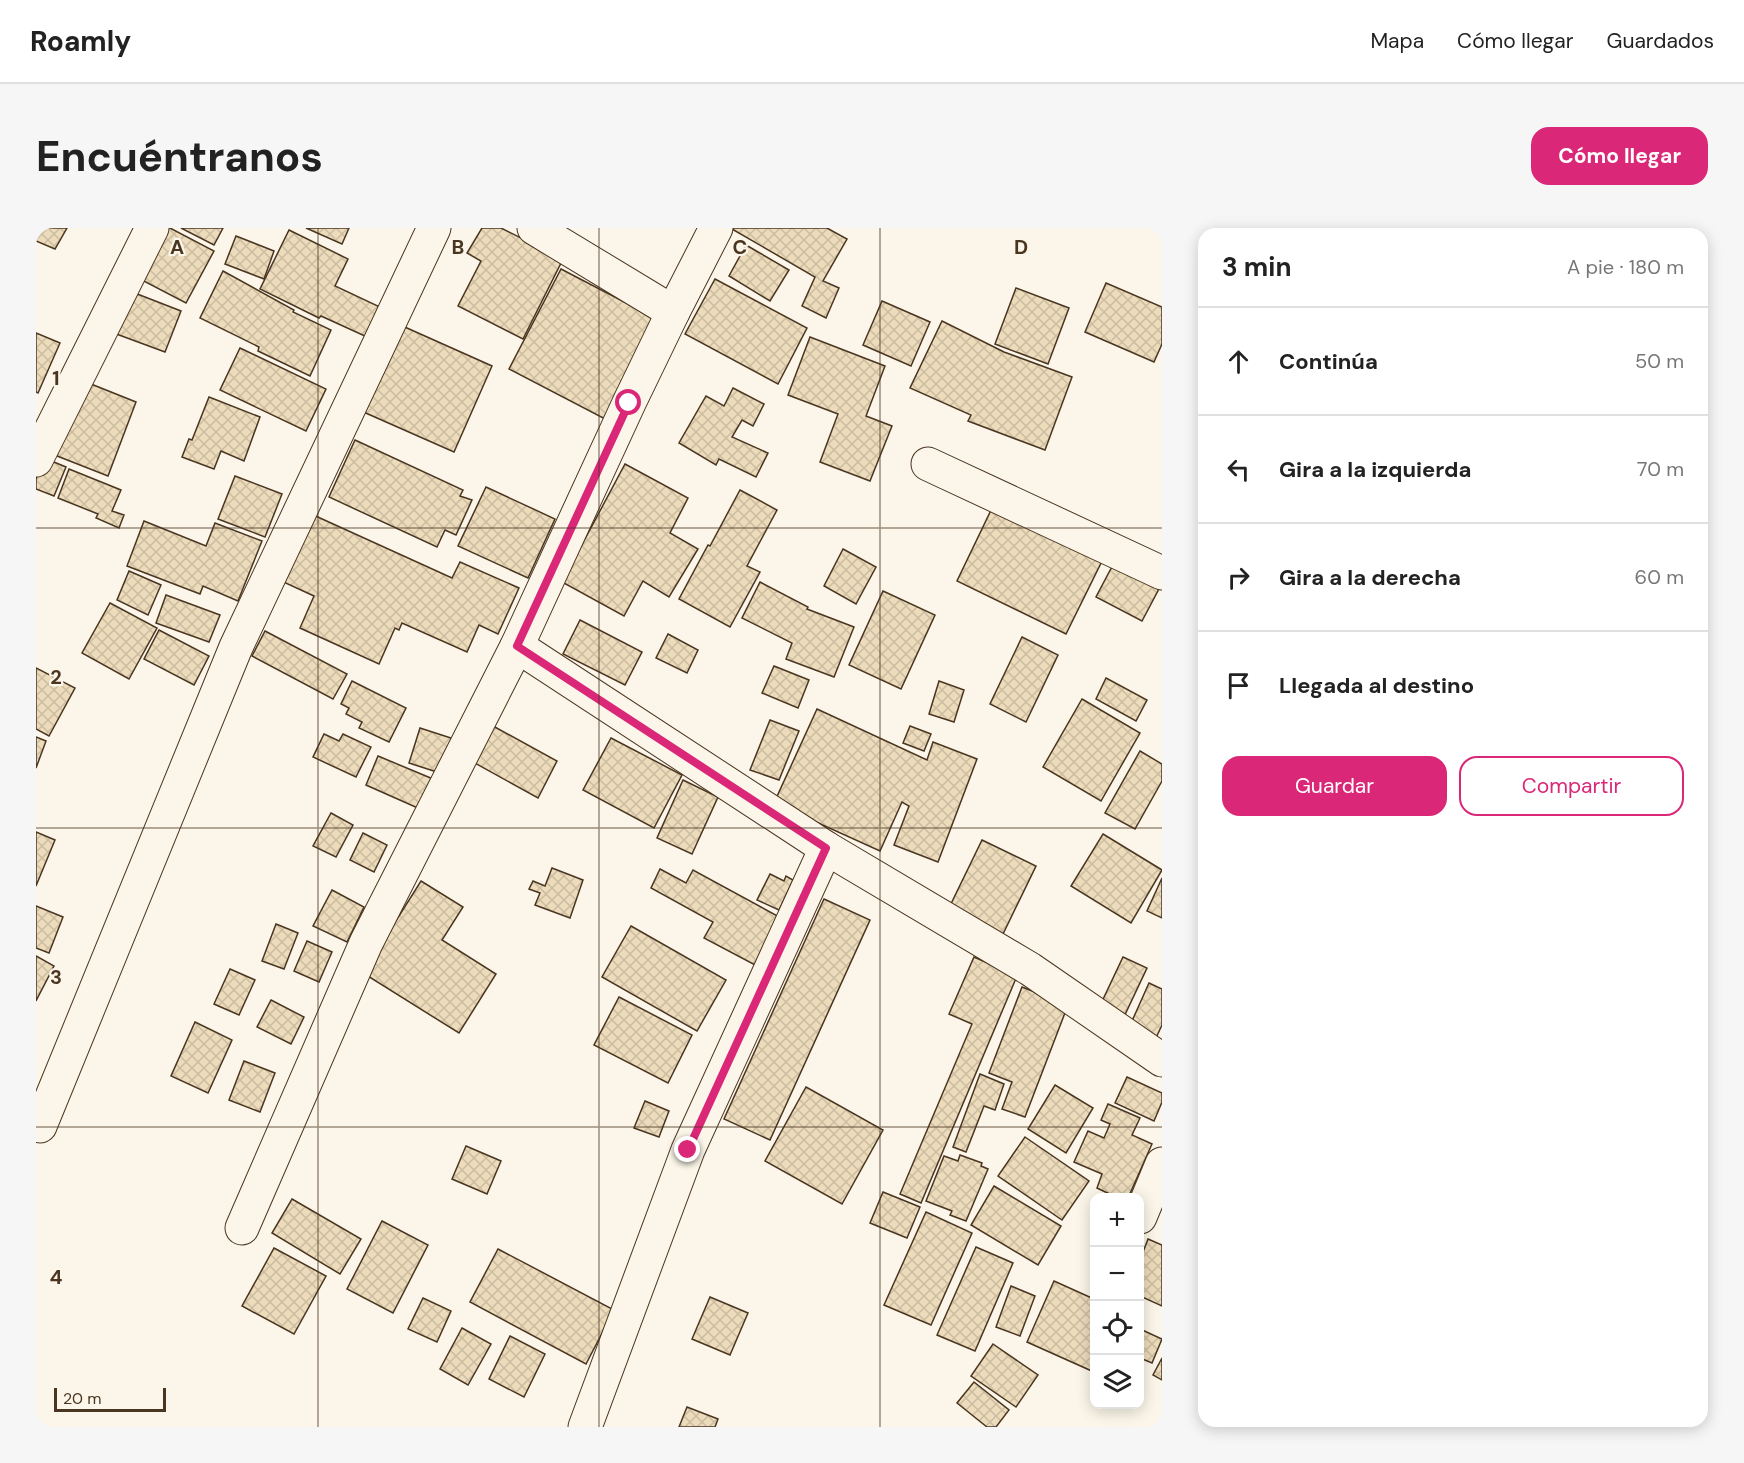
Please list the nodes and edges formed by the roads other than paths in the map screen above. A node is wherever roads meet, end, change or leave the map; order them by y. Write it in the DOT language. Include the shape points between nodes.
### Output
graph roads {
  1 [pos="152,228"];
  2 [pos="434,228"];
  3 [pos="534,228"];
  4 [pos="716,228"];
  5 [pos="673,312"];
  6 [pos="36,460"];
  7 [pos="928,464"];
  8 [pos="1162,573"];
  9 [pos="517,646"];
  10 [pos="826,848"];
  11 [pos="1162,1060"];
  12 [pos="40,1126"];
  13 [pos="1162,1164"];
  14 [pos="1144,1207"];
  15 [pos="242,1228"];
  16 [pos="585,1427"];
  1 -- 6 [label="street"];
  2 -- 12 [label="street" via="236,647"];
  3 -- 5 [label="street"];
  4 -- 5 [label="street"];
  5 -- 9 [label="street"];
  7 -- 8 [label="street"];
  9 -- 10 [label="street"];
  9 -- 15 [label="street" via="366,943"];
  10 -- 11 [label="street" via="1030,969"];
  10 -- 16 [label="street" via="688,1150"];
  13 -- 14 [label="street"];
}
